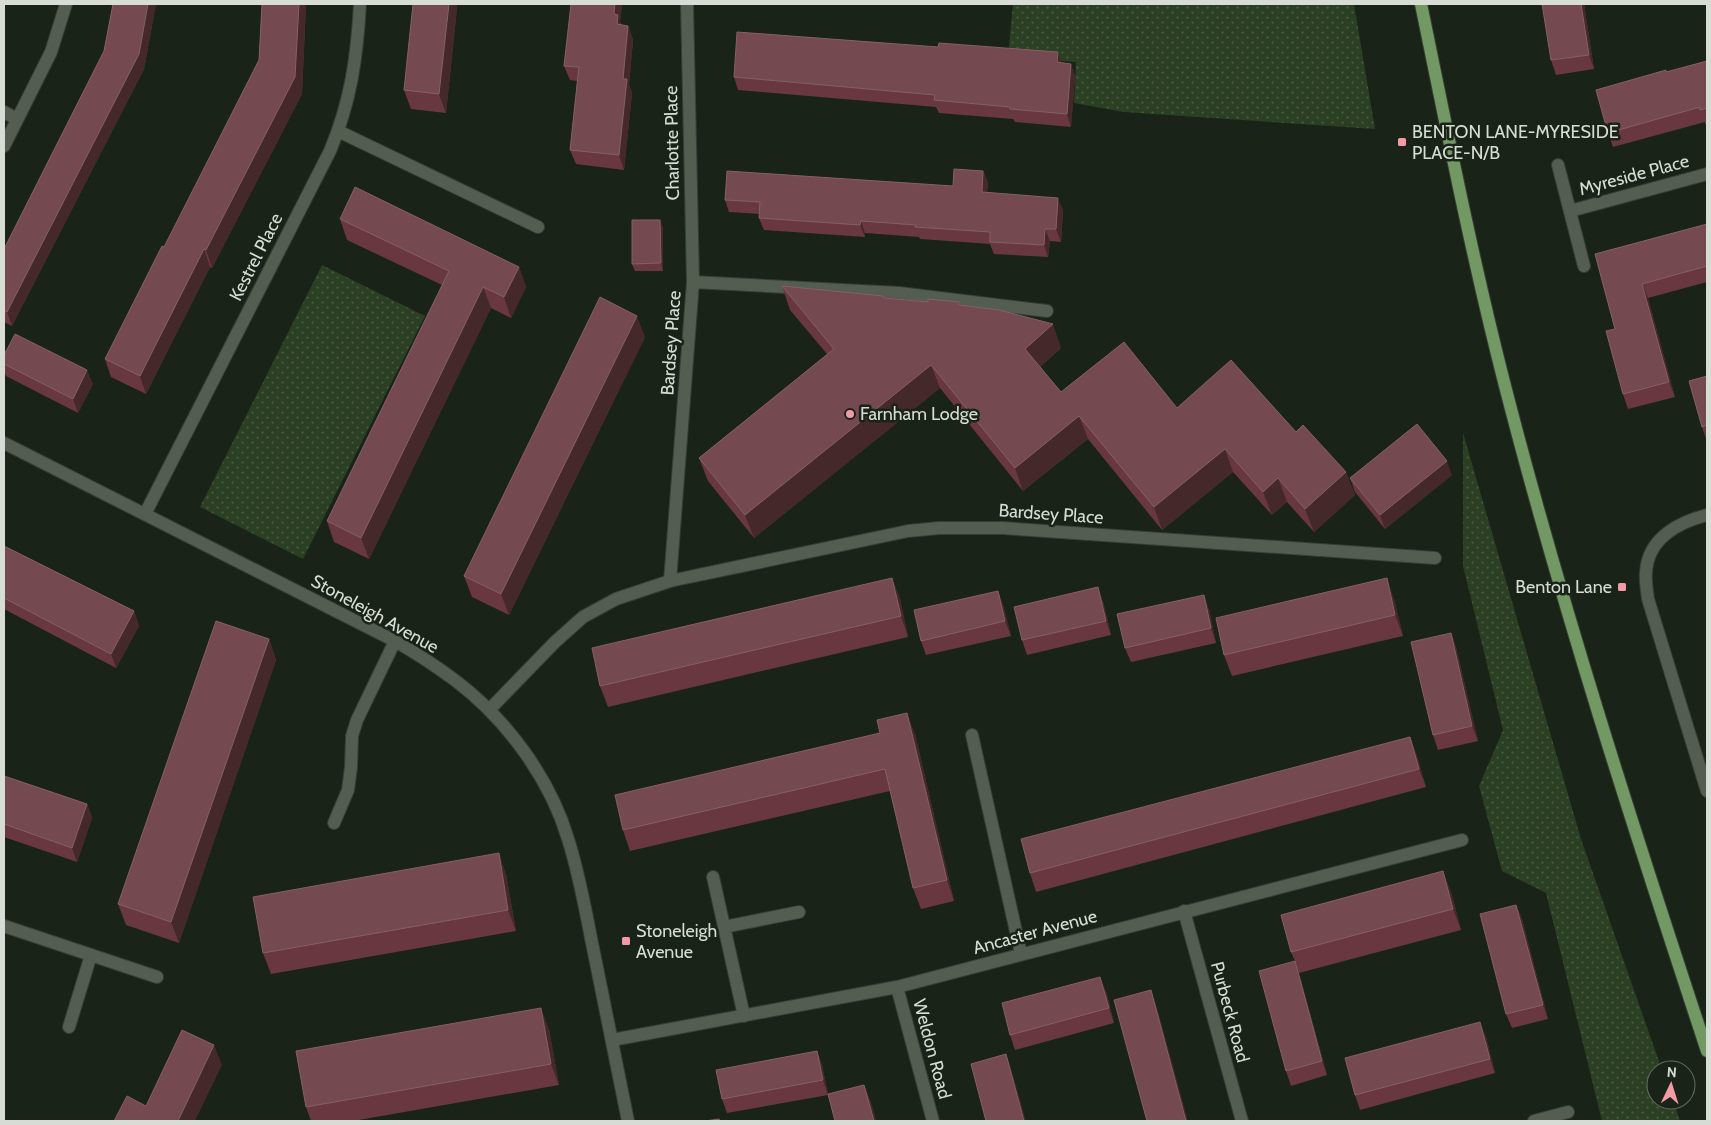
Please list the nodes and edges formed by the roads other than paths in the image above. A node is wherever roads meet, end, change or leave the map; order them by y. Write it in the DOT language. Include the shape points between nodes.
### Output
graph roads {
  1 [pos="66,4"];
  2 [pos="360,4"];
  3 [pos="686,4"];
  4 [pos="1422,4"];
  5 [pos="4,112"];
  6 [pos="17,119"];
  7 [pos="338,131"];
  8 [pos="4,146"];
  9 [pos="1558,165"];
  10 [pos="1707,174"];
  11 [pos="1570,211"];
  12 [pos="538,227"];
  13 [pos="1584,266"];
  14 [pos="693,282"];
  15 [pos="1047,311"];
  16 [pos="4,442"];
  17 [pos="145,514"];
  18 [pos="1707,515"];
  19 [pos="1435,558"];
  20 [pos="670,580"];
  21 [pos="395,641"];
  22 [pos="489,710"];
  23 [pos="972,735"];
  24 [pos="1707,790"];
  25 [pos="334,823"];
  26 [pos="1462,840"];
  27 [pos="713,877"];
  28 [pos="1184,911"];
  29 [pos="799,912"];
  30 [pos="4,926"];
  31 [pos="724,927"];
  32 [pos="1022,954"];
  33 [pos="91,955"];
  34 [pos="157,977"];
  35 [pos="897,987"];
  36 [pos="744,1016"];
  37 [pos="69,1027"];
  38 [pos="612,1040"];
  39 [pos="1707,1051"];
  40 [pos="1568,1112"];
  41 [pos="628,1121"];
  42 [pos="933,1121"];
  43 [pos="1242,1121"];
  44 [pos="1534,1121"];
  1 -- 6 [label="street" via="51,52"];
  2 -- 7 [label="street, Kestrel Place" via="357,52"];
  3 -- 14 [label="street, Charlotte Place"];
  4 -- 39 [label="main road" via="1510,406 1553,561 1642,854"];
  5 -- 6 [label="street"];
  6 -- 8 [label="street"];
  7 -- 12 [label="street"];
  7 -- 17 [label="street, Kestrel Place"];
  9 -- 11 [label="street"];
  10 -- 11 [label="street, Myreside Place"];
  11 -- 13 [label="street"];
  14 -- 15 [label="street, Bardsey Place" via="899,293"];
  14 -- 20 [label="street, Bardsey Place"];
  16 -- 17 [label="street, Stoneleigh Avenue"];
  17 -- 21 [label="street, Stoneleigh Avenue"];
  18 -- 24 [label="street" via="1667,532 1656,544 1646,571 1648,599"];
  19 -- 20 [label="street, Bardsey Place" via="1003,528 939,528 865,539"];
  20 -- 22 [label="street, Bardsey Place" via="616,599 583,617"];
  21 -- 22 [label="street, Stoneleigh Avenue" via="457,681"];
  21 -- 25 [label="street" via="357,720 352,736 348,790"];
  22 -- 38 [label="street, Stoneleigh Avenue" via="537,771 554,801 568,838"];
  23 -- 32 [label="street"];
  26 -- 28 [label="street, Ancaster Avenue"];
  27 -- 31 [label="street"];
  28 -- 32 [label="street, Ancaster Avenue"];
  28 -- 43 [label="street, Purbeck Road"];
  29 -- 31 [label="street"];
  30 -- 33 [label="street"];
  31 -- 36 [label="street"];
  32 -- 35 [label="street, Ancaster Avenue"];
  33 -- 34 [label="street"];
  33 -- 37 [label="street"];
  35 -- 36 [label="street, Ancaster Avenue"];
  35 -- 42 [label="street, Weldon Road"];
  36 -- 38 [label="street, Ancaster Avenue"];
  38 -- 41 [label="street, Stoneleigh Avenue"];
  40 -- 44 [label="street"];
}
